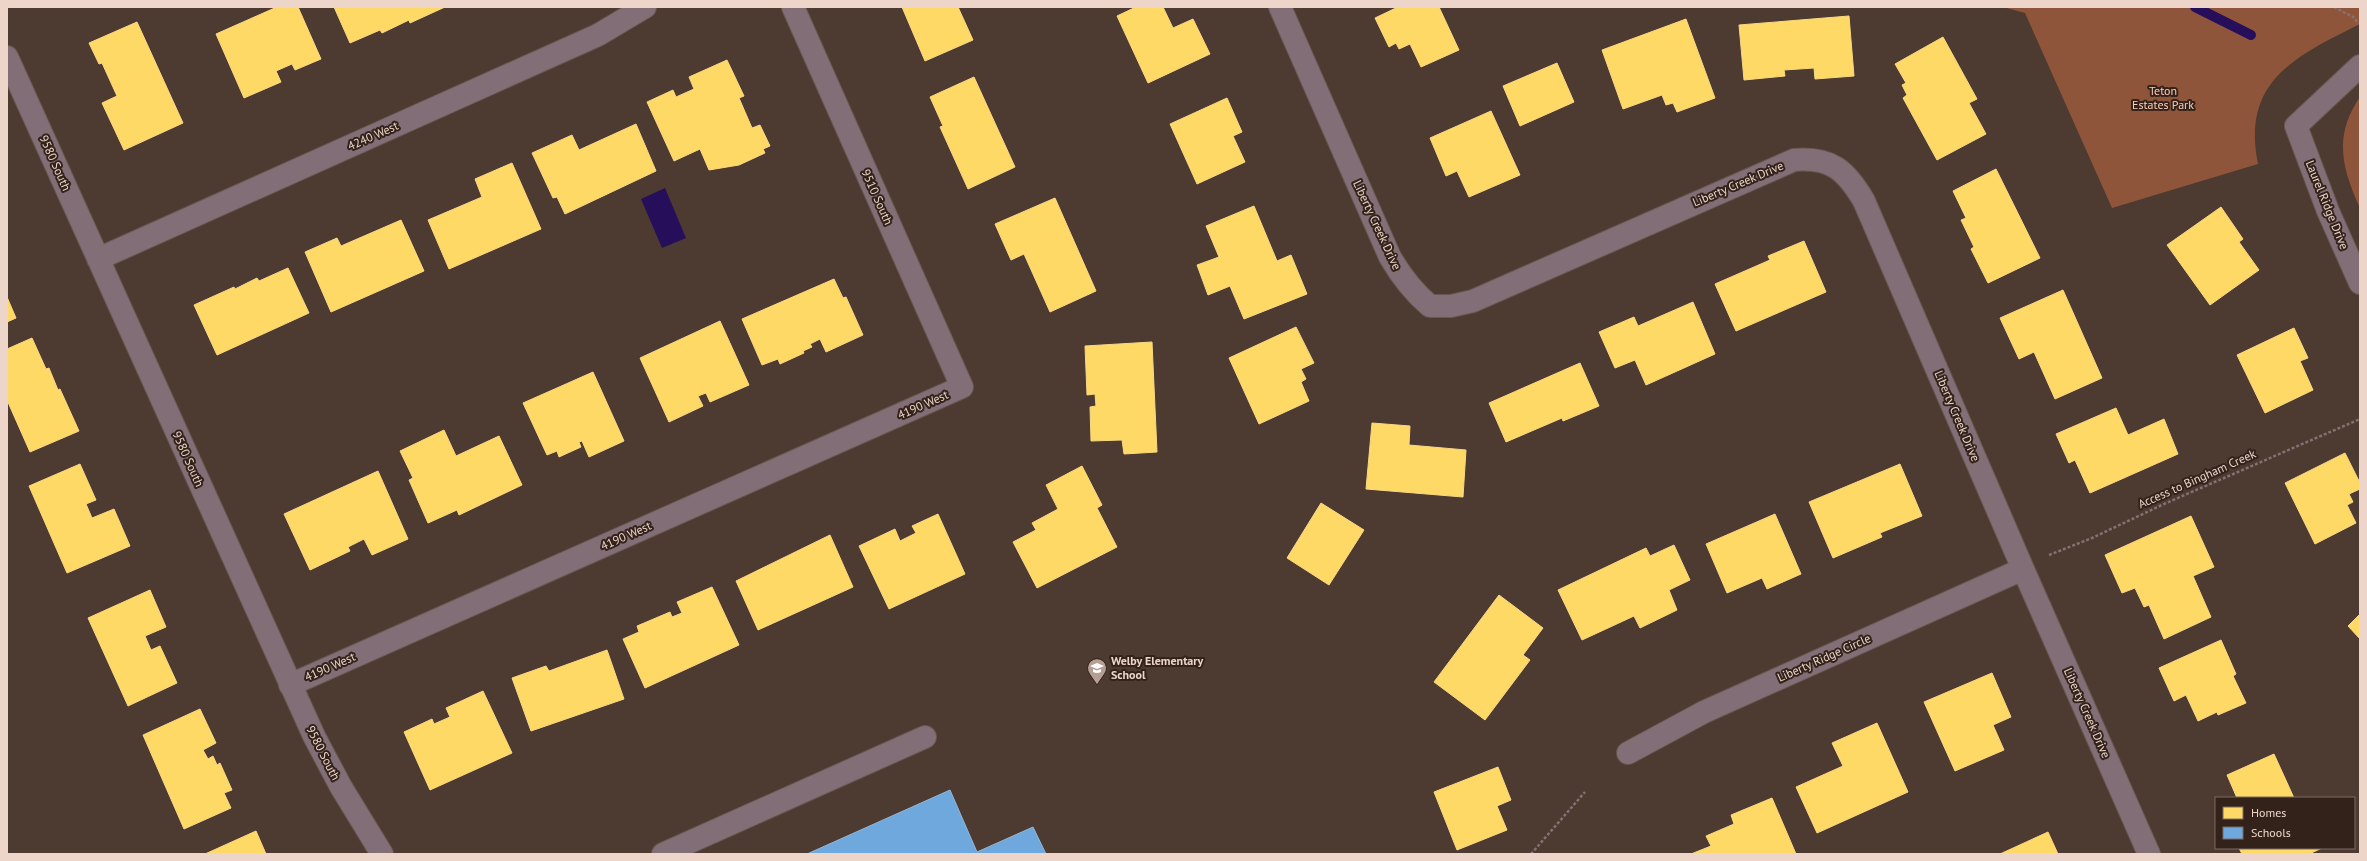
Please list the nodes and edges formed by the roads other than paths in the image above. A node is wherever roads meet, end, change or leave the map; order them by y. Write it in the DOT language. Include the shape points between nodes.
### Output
graph roads {
  1 [pos="645,7"];
  2 [pos="793,7"];
  3 [pos="1280,7"];
  4 [pos="7,57"];
  5 [pos="2360,66"];
  6 [pos="98,259"];
  7 [pos="2360,283"];
  8 [pos="962,387"];
  9 [pos="2023,569"];
  10 [pos="290,685"];
  11 [pos="925,738"];
  12 [pos="1628,753"];
  13 [pos="382,854"];
  14 [pos="663,854"];
  15 [pos="2149,854"];
  1 -- 6 [label="street, 4240 West" via="598,35"];
  2 -- 8 [label="street, 9510 South"];
  3 -- 9 [label="street, Liberty Creek Drive" via="1390,256 1413,292 1430,306 1451,306 1473,301 1794,160 1823,161 1843,171 1864,201"];
  4 -- 6 [label="street, 9580 South"];
  5 -- 7 [label="street, Laurel Ridge Drive" via="2296,126 2328,211"];
  6 -- 10 [label="street, 9580 South"];
  8 -- 10 [label="street, 4190 West"];
  9 -- 12 [label="street, Liberty Ridge Circle" via="1704,712"];
  9 -- 15 [label="street, Liberty Creek Drive"];
  10 -- 13 [label="street, 9580 South" via="341,787"];
  11 -- 14 [label="street"];
}
